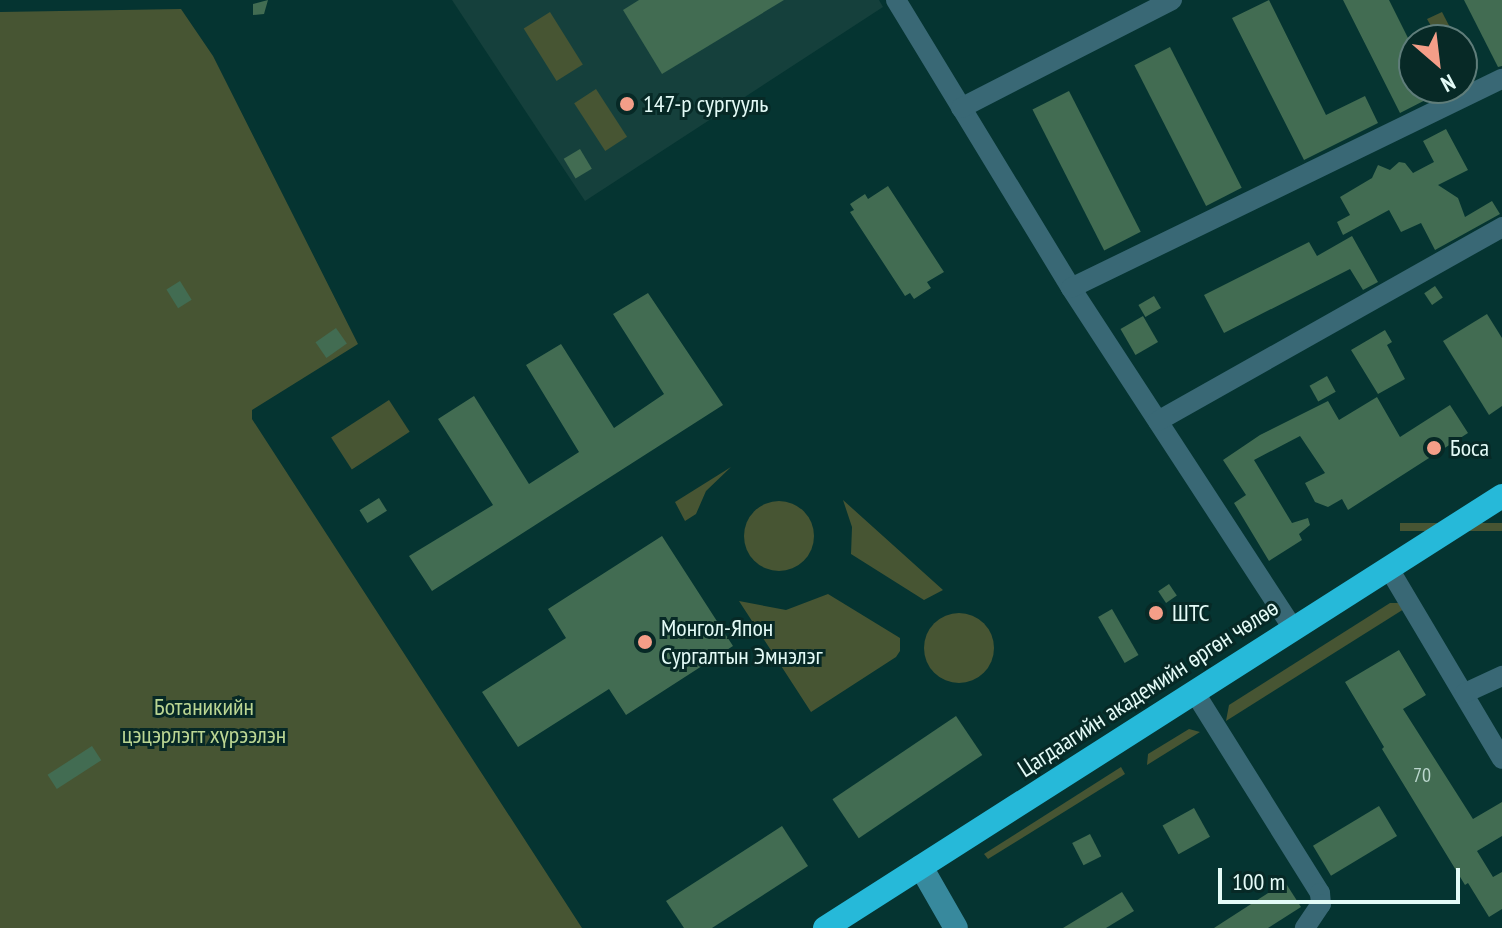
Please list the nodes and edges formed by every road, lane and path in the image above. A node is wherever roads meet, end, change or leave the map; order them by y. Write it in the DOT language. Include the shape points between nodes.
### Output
graph roads {
  1 [pos="896,0"];
  2 [pos="1172,0"];
  3 [pos="1502,79"];
  4 [pos="961,108"];
  5 [pos="1502,227"];
  6 [pos="1071,288"];
  7 [pos="1158,421"];
  8 [pos="1502,496"];
  9 [pos="1388,567"];
  10 [pos="1293,629"];
  11 [pos="1502,676"];
  12 [pos="1195,693"];
  13 [pos="1465,693"];
  14 [pos="1502,759"];
  15 [pos="921,867"];
  16 [pos="825,928"];
  17 [pos="956,928"];
  18 [pos="1305,928"];
  1 -- 4 [label="street"];
  2 -- 4 [label="street"];
  3 -- 6 [label="street"];
  4 -- 6 [label="street"];
  5 -- 7 [label="street"];
  6 -- 7 [label="street"];
  7 -- 10 [label="street"];
  8 -- 9 [label="highway, Цагдаагийн академийн өргөн чөлөө"];
  9 -- 10 [label="highway, Цагдаагийн академийн өргөн чөлөө"];
  9 -- 13 [label="street"];
  10 -- 12 [label="highway, Цагдаагийн академийн өргөн чөлөө"];
  11 -- 13 [label="street"];
  12 -- 15 [label="highway, Цагдаагийн академийн өргөн чөлөө"];
  12 -- 18 [label="street" via="1320,893 1321,904"];
  13 -- 14 [label="street"];
  15 -- 16 [label="highway, Цагдаагийн академийн өргөн чөлөө"];
  15 -- 17 [label="main road"];
}
